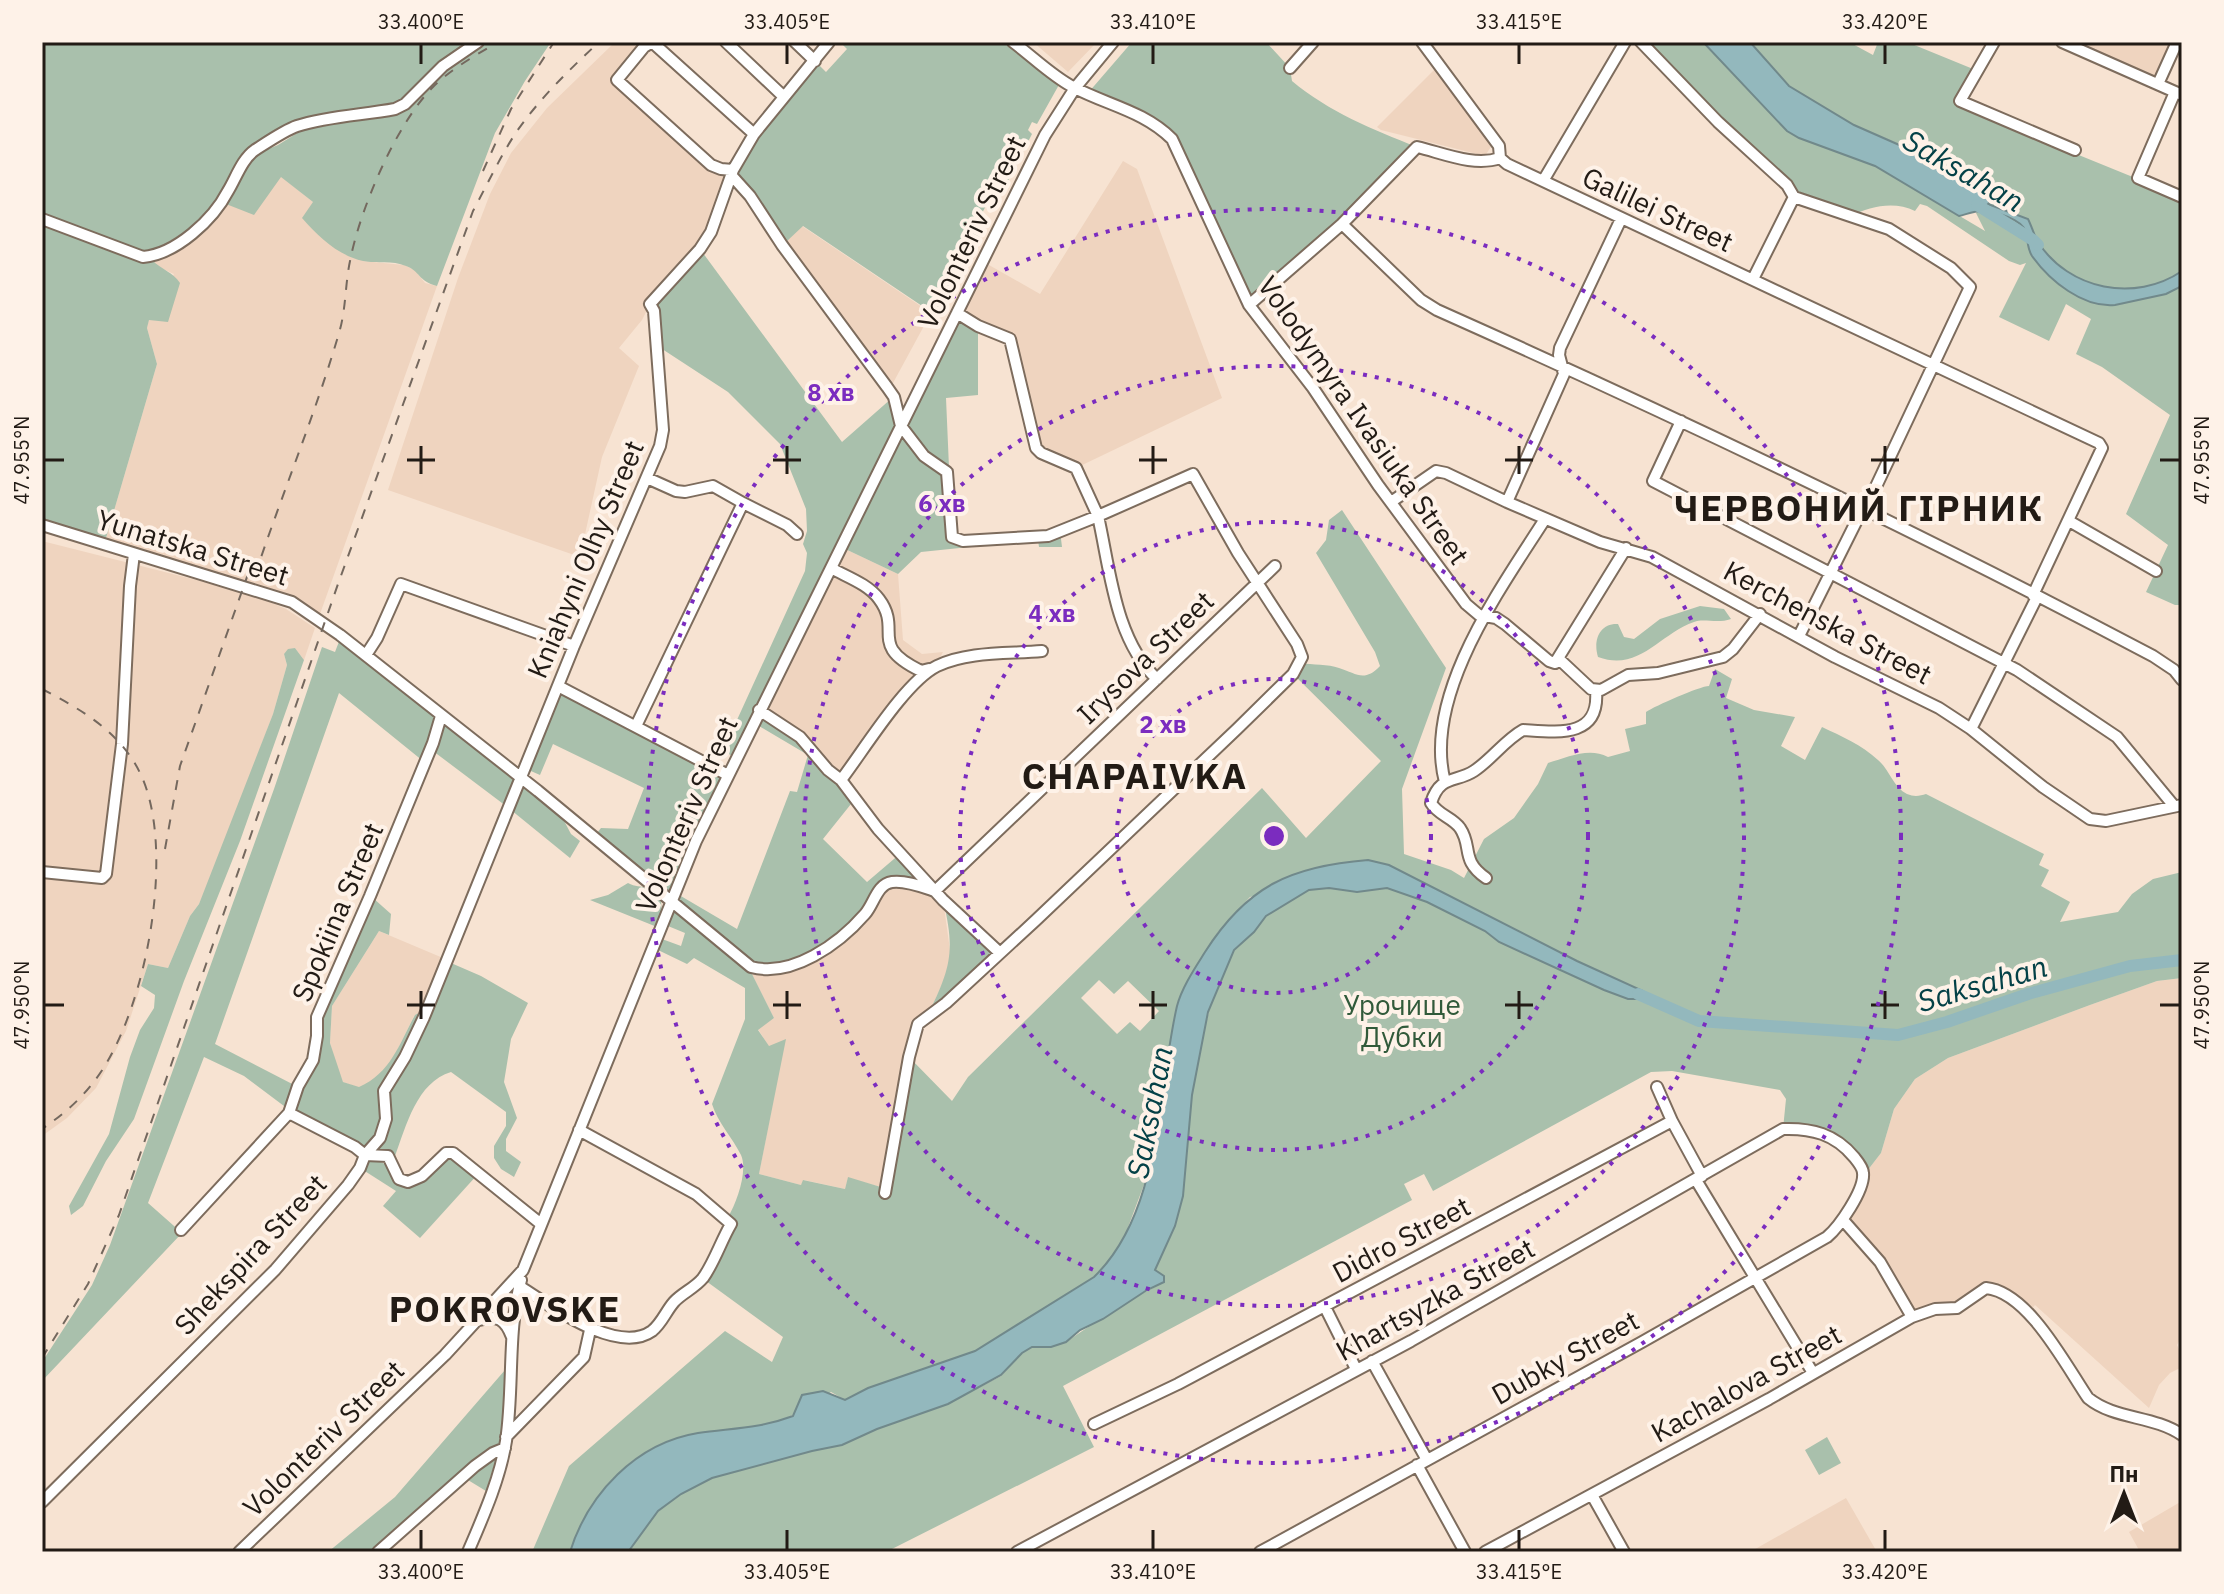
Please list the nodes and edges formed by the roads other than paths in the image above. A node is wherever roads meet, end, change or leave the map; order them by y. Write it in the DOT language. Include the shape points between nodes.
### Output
graph roads {
  1 [pos="478,42"];
  2 [pos="652,42"];
  3 [pos="726,42"];
  4 [pos="795,42"];
  5 [pos="829,42"];
  6 [pos="1013,42"];
  7 [pos="1113,42"];
  8 [pos="1313,42"];
  9 [pos="1422,42"];
  10 [pos="1625,42"];
  11 [pos="1641,42"];
  12 [pos="1994,42"];
  13 [pos="2062,42"];
  14 [pos="2177,42"];
  15 [pos="815,61"];
  16 [pos="1290,68"];
  17 [pos="2158,84"];
  18 [pos="1075,88"];
  19 [pos="2178,93"];
  20 [pos="783,96"];
  21 [pos="754,134"];
  22 [pos="2075,150"];
  23 [pos="1500,158"];
  24 [pos="733,173"];
  25 [pos="1543,181"];
  26 [pos="1794,197"];
  27 [pos="2182,197"];
  28 [pos="42,219"];
  29 [pos="1621,219"];
  30 [pos="1342,224"];
  31 [pos="1753,279"];
  32 [pos="1249,305"];
  33 [pos="957,313"];
  34 [pos="1932,365"];
  35 [pos="1563,366"];
  36 [pos="1681,421"];
  37 [pos="901,426"];
  38 [pos="647,478"];
  39 [pos="1391,502"];
  40 [pos="1507,502"];
  41 [pos="743,503"];
  42 [pos="1862,510"];
  43 [pos="1098,516"];
  44 [pos="1545,519"];
  45 [pos="2069,521"];
  46 [pos="42,525"];
  47 [pos="797,534"];
  48 [pos="1626,548"];
  49 [pos="134,554"];
  50 [pos="1275,566"];
  51 [pos="831,568"];
  52 [pos="2156,571"];
  53 [pos="1829,573"];
  54 [pos="1258,582"];
  55 [pos="2035,596"];
  56 [pos="1760,614"];
  57 [pos="1483,617"];
  58 [pos="1799,636"];
  59 [pos="574,646"];
  60 [pos="1042,651"];
  61 [pos="366,655"];
  62 [pos="1560,660"];
  63 [pos="2005,664"];
  64 [pos="935,667"];
  65 [pos="1157,679"];
  66 [pos="2182,680"];
  67 [pos="558,686"];
  68 [pos="1596,691"];
  69 [pos="759,710"];
  70 [pos="441,716"];
  71 [pos="636,726"];
  72 [pos="1971,729"];
  73 [pos="728,775"];
  74 [pos="520,779"];
  75 [pos="841,780"];
  76 [pos="1445,782"];
  77 [pos="2178,806"];
  78 [pos="907,859"];
  79 [pos="42,872"];
  80 [pos="1486,878"];
  81 [pos="893,881"];
  82 [pos="935,891"];
  83 [pos="671,900"];
  84 [pos="1000,953"];
  85 [pos="1657,1087"];
  86 [pos="289,1113"];
  87 [pos="1672,1121"];
  88 [pos="579,1130"];
  89 [pos="365,1155"];
  90 [pos="1864,1175"];
  91 [pos="1699,1178"];
  92 [pos="885,1193"];
  93 [pos="1843,1220"];
  94 [pos="541,1224"];
  95 [pos="181,1230"];
  96 [pos="523,1270"];
  97 [pos="1755,1279"];
  98 [pos="519,1286"];
  99 [pos="1325,1307"];
  100 [pos="1912,1317"];
  101 [pos="477,1321"];
  102 [pos="590,1330"];
  103 [pos="513,1340"];
  104 [pos="1372,1361"];
  105 [pos="1356,1369"];
  106 [pos="1813,1373"];
  107 [pos="1094,1424"];
  108 [pos="2182,1435"];
  109 [pos="506,1442"];
  110 [pos="1422,1463"];
  111 [pos="1592,1495"];
  112 [pos="42,1502"];
  113 [pos="239,1552"];
  114 [pos="378,1552"];
  115 [pos="468,1552"];
  116 [pos="1017,1552"];
  117 [pos="1260,1552"];
  118 [pos="1465,1552"];
  119 [pos="1485,1552"];
  120 [pos="1624,1552"];
  1 -- 28 [label="street" via="395,109 301,124 253,152 209,217 188,237 152,256"];
  2 -- 21 [label="street"];
  2 -- 24 [label="street" via="617,80 711,165"];
  3 -- 20 [label="street"];
  4 -- 15 [label="street"];
  5 -- 15 [label="street"];
  6 -- 18 [label="street, Volodymyra Ivasiuka Street"];
  7 -- 18 [label="street, Volonteriv Street"];
  8 -- 16 [label="street"];
  9 -- 23 [label="street" via="1499,146"];
  10 -- 25 [label="street, Galilei Street"];
  11 -- 26 [label="street"];
  12 -- 22 [label="street" via="1960,101"];
  13 -- 17 [label="street"];
  14 -- 17 [label="street"];
  15 -- 20 [label="street"];
  17 -- 19 [label="street"];
  18 -- 32 [label="street, Volodymyra Ivasiuka Street" via="1137,113 1172,139"];
  18 -- 33 [label="street, Volonteriv Street" via="1045,135"];
  19 -- 27 [label="street" via="2138,178"];
  20 -- 21 [label="street"];
  21 -- 24 [label="street"];
  23 -- 25 [label="street, Galilei Street"];
  23 -- 30 [label="street" via="1472,160 1417,147"];
  24 -- 37 [label="street" via="894,397"];
  24 -- 38 [label="street, Kniahyni Olhy Street" via="711,232 650,304 663,430"];
  25 -- 29 [label="street, Galilei Street"];
  26 -- 31 [label="street, Galilei Street"];
  26 -- 34 [label="street" via="1889,229 1951,268 1970,287"];
  29 -- 31 [label="street, Galilei Street"];
  29 -- 35 [label="street" via="1560,348"];
  30 -- 32 [label="street"];
  30 -- 35 [label="street" via="1421,300"];
  31 -- 34 [label="street, Galilei Street"];
  32 -- 39 [label="street, Volodymyra Ivasiuka Street"];
  33 -- 37 [label="street, Volonteriv Street"];
  33 -- 43 [label="street" via="1010,339 1036,448 1076,468"];
  34 -- 42 [label="street"];
  34 -- 45 [label="street, Galilei Street" via="2099,443 2102,448"];
  35 -- 36 [label="street"];
  35 -- 40 [label="street"];
  36 -- 42 [label="street"];
  36 -- 53 [label="street" via="1653,481"];
  37 -- 43 [label="street" via="924,456 947,472 955,540 1048,536"];
  37 -- 51 [label="street, Volonteriv Street"];
  38 -- 41 [label="street" via="676,491 713,486"];
  38 -- 59 [label="street, Kniahyni Olhy Street"];
  39 -- 40 [label="street, Kerchenska Street" via="1436,471"];
  39 -- 57 [label="street, Volodymyra Ivasiuka Street" via="1466,604"];
  40 -- 44 [label="street, Kerchenska Street"];
  41 -- 47 [label="street"];
  41 -- 71 [label="street"];
  42 -- 53 [label="street"];
  42 -- 55 [label="street"];
  43 -- 54 [label="street" via="1193,474"];
  43 -- 65 [label="street" via="1129,639"];
  44 -- 48 [label="street, Kerchenska Street"];
  44 -- 57 [label="street"];
  45 -- 52 [label="street"];
  45 -- 55 [label="street"];
  46 -- 49 [label="street, Yunatska Street"];
  48 -- 56 [label="street, Kerchenska Street"];
  48 -- 62 [label="street"];
  49 -- 61 [label="street, Yunatska Street" via="292,602"];
  49 -- 79 [label="street" via="122,744 106,874 102,878"];
  50 -- 54 [label="street, Irysova Street"];
  51 -- 64 [label="street" via="870,589 879,600 894,654 921,671"];
  51 -- 69 [label="street, Volonteriv Street"];
  53 -- 58 [label="street"];
  53 -- 63 [label="street"];
  54 -- 65 [label="street, Irysova Street"];
  54 -- 84 [label="street" via="1301,651 1293,674"];
  55 -- 63 [label="street"];
  55 -- 66 [label="street" via="2153,656"];
  56 -- 58 [label="street, Kerchenska Street"];
  56 -- 68 [label="street" via="1723,657 1628,675"];
  57 -- 62 [label="street, Volodymyra Ivasiuka Street" via="1505,624 1549,661"];
  57 -- 76 [label="street" via="1445,710"];
  58 -- 72 [label="street, Kerchenska Street"];
  59 -- 61 [label="street" via="401,584"];
  59 -- 67 [label="street, Kniahyni Olhy Street"];
  60 -- 64 [label="street" via="963,658"];
  61 -- 70 [label="street, Yunatska Street"];
  62 -- 68 [label="street, Volodymyra Ivasiuka Street"];
  63 -- 72 [label="street"];
  63 -- 77 [label="street" via="2117,737"];
  64 -- 75 [label="street" via="905,694"];
  65 -- 82 [label="street, Irysova Street"];
  67 -- 71 [label="street"];
  67 -- 74 [label="street, Kniahyni Olhy Street"];
  68 -- 76 [label="street" via="1595,712 1586,722 1569,731 1523,730 1472,772"];
  69 -- 73 [label="street, Volonteriv Street"];
  69 -- 75 [label="street" via="800,737"];
  70 -- 74 [label="street, Yunatska Street"];
  70 -- 86 [label="street, Spokiina Street" via="317,1017 313,1060"];
  71 -- 73 [label="street"];
  72 -- 77 [label="street, Kerchenska Street" via="2090,819 2106,821"];
  73 -- 83 [label="street, Volonteriv Street"];
  74 -- 83 [label="street, Yunatska Street"];
  74 -- 89 [label="street, Shekspira Street" via="424,1017 384,1091 386,1119 380,1138"];
  75 -- 78 [label="street"];
  76 -- 80 [label="street" via="1431,803 1460,828 1470,862"];
  78 -- 81 [label="street" via="904,873"];
  78 -- 82 [label="street"];
  81 -- 82 [label="street"];
  81 -- 83 [label="street" via="841,936 807,958 772,971 751,967"];
  82 -- 84 [label="street"];
  83 -- 88 [label="street, Volonteriv Street"];
  84 -- 92 [label="street" via="918,1024"];
  85 -- 87 [label="street"];
  86 -- 89 [label="street"];
  86 -- 95 [label="street, Spokiina Street"];
  87 -- 91 [label="street"];
  87 -- 99 [label="street, Didro Street"];
  88 -- 94 [label="street, Volonteriv Street"];
  88 -- 102 [label="street" via="696,1194 731,1224 702,1279 674,1302 651,1332 628,1336"];
  89 -- 94 [label="street" via="388,1156 399,1179 408,1182 453,1153"];
  89 -- 112 [label="street, Shekspira Street" via="348,1185 275,1270"];
  90 -- 91 [label="street, Khartsyzka Street" via="1838,1141 1795,1128 1783,1129"];
  90 -- 93 [label="street, Dubky Street"];
  91 -- 97 [label="street"];
  91 -- 104 [label="street, Khartsyzka Street"];
  93 -- 97 [label="street, Dubky Street" via="1827,1237"];
  93 -- 100 [label="street" via="1880,1262"];
  94 -- 96 [label="street, Volonteriv Street"];
  96 -- 98 [label="street"];
  96 -- 101 [label="street, Volonteriv Street"];
  97 -- 106 [label="street"];
  97 -- 110 [label="street, Dubky Street"];
  98 -- 102 [label="street"];
  98 -- 103 [label="street"];
  99 -- 105 [label="street"];
  99 -- 107 [label="street, Didro Street"];
  100 -- 106 [label="street, Kachalova Street"];
  100 -- 108 [label="street, Kachalova Street" via="1957,1308 1986,1288 2006,1293 2029,1312 2096,1405 2160,1423"];
  101 -- 103 [label="street" via="500,1319"];
  101 -- 113 [label="street, Volonteriv Street"];
  102 -- 109 [label="street" via="584,1357"];
  103 -- 109 [label="street"];
  104 -- 105 [label="street, Khartsyzka Street"];
  104 -- 110 [label="street"];
  105 -- 116 [label="street, Khartsyzka Street"];
  106 -- 111 [label="street, Kachalova Street"];
  109 -- 114 [label="street"];
  109 -- 115 [label="street"];
  110 -- 117 [label="street, Dubky Street"];
  110 -- 118 [label="street"];
  111 -- 119 [label="street, Kachalova Street"];
  111 -- 120 [label="street"];
}
